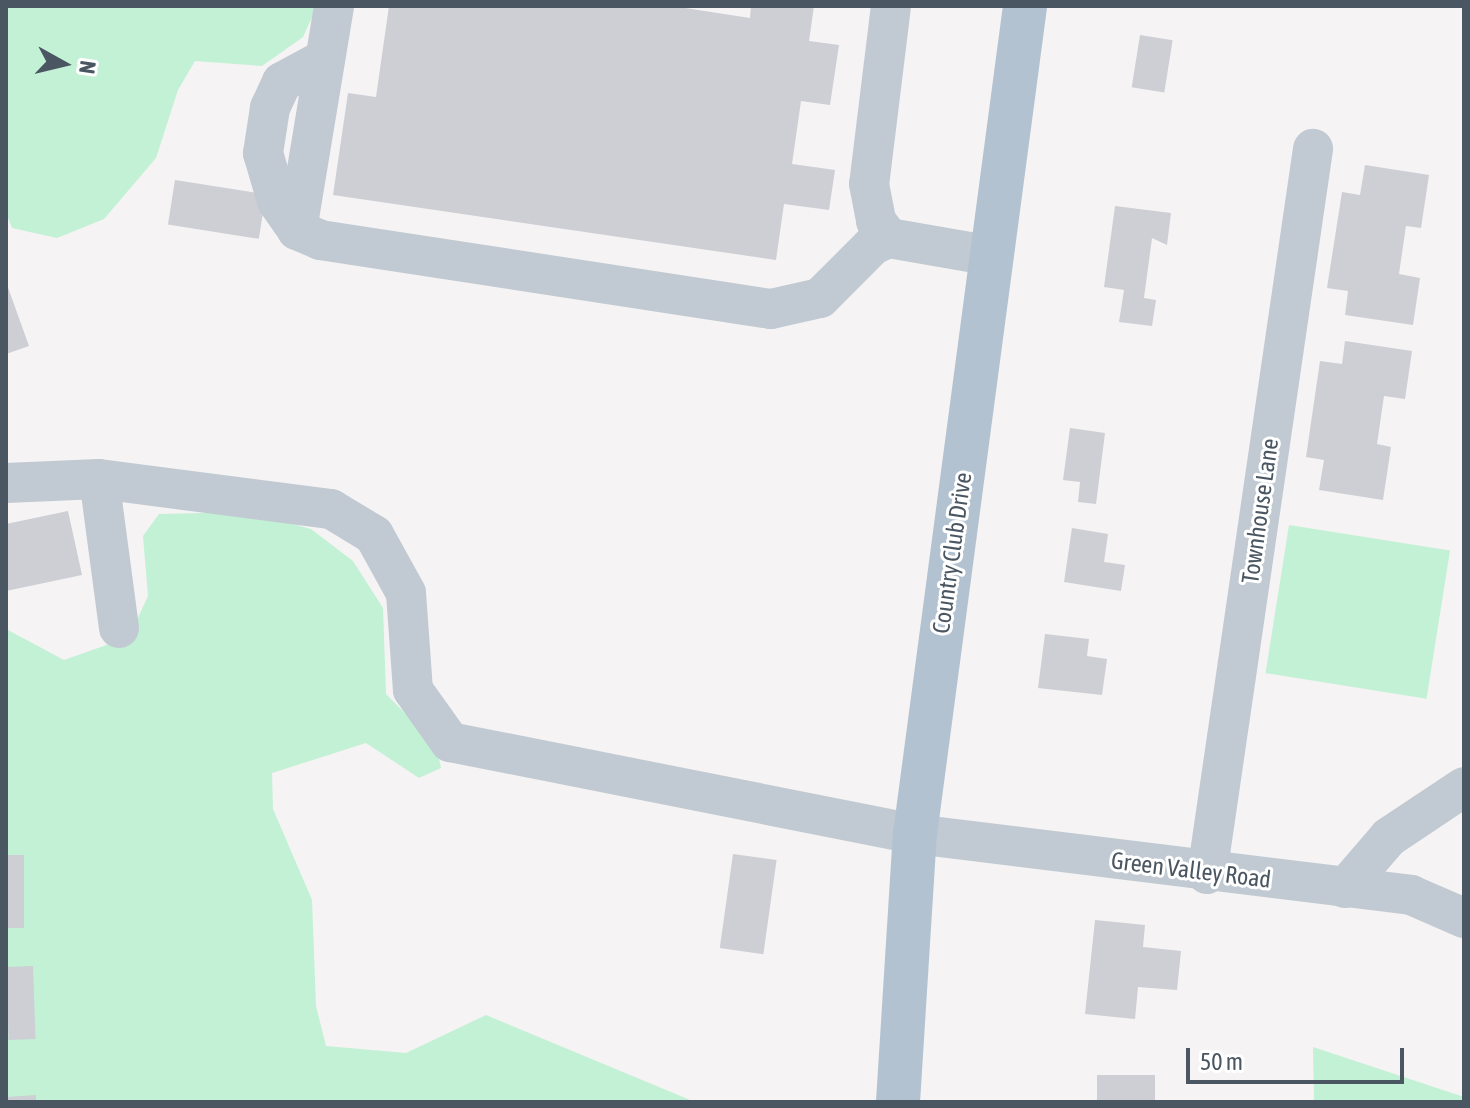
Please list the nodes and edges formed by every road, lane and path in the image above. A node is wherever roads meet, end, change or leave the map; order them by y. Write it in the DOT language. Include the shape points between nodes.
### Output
graph roads {
  1 [pos="334,6"];
  2 [pos="891,6"];
  3 [pos="1025,6"];
  4 [pos="1313,149"];
  5 [pos="889,238"];
  6 [pos="992,256"];
  7 [pos="99,479"];
  8 [pos="6,483"];
  9 [pos="119,628"];
  10 [pos="1464,787"];
  11 [pos="915,834"];
  12 [pos="1207,874"];
  13 [pos="1345,888"];
  14 [pos="1464,918"];
  15 [pos="898,1102"];
  1 -- 5 [label="street" via="297,230 320,240 771,309 820,298 873,245"];
  2 -- 5 [label="street" via="869,184 876,221"];
  3 -- 6 [label="main road, Country Club Drive"];
  4 -- 12 [label="street, Townhouse Lane"];
  5 -- 6 [label="street"];
  6 -- 11 [label="main road, Country Club Drive"];
  7 -- 8 [label="street, Green Valley Road"];
  7 -- 9 [label="street"];
  7 -- 11 [label="street, Green Valley Road" via="331,509 374,535 406,593 413,690 450,742"];
  10 -- 13 [label="street" via="1389,837"];
  11 -- 12 [label="street, Green Valley Road"];
  11 -- 15 [label="main road, Country Club Drive"];
  12 -- 13 [label="street, Green Valley Road"];
  13 -- 14 [label="street, Green Valley Road" via="1411,895"];
}
